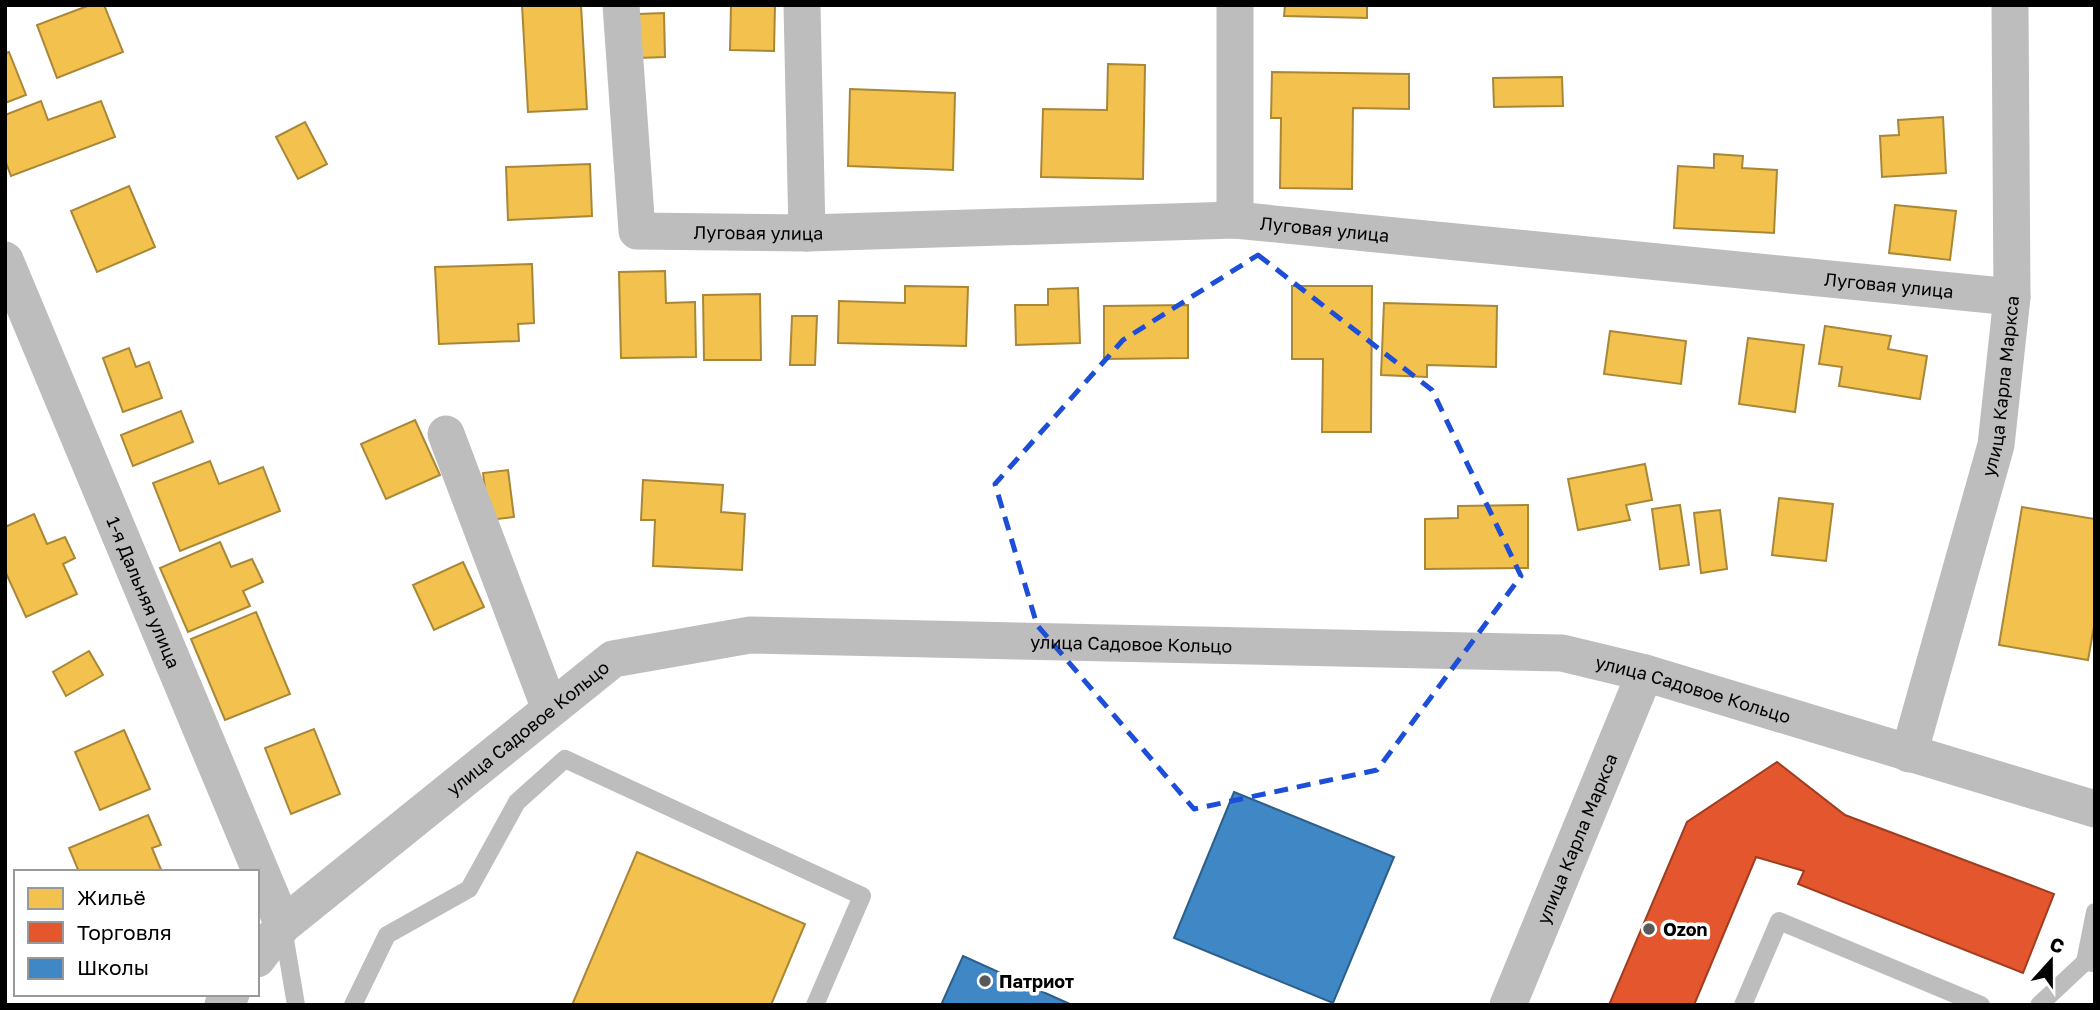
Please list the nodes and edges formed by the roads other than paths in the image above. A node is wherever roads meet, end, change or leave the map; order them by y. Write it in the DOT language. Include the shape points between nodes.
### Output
graph roads {
  1 [pos="621,5"];
  2 [pos="802,5"];
  3 [pos="1234,5"];
  4 [pos="2010,5"];
  5 [pos="1235,220"];
  6 [pos="807,233"];
  7 [pos="5,260"];
  8 [pos="2012,297"];
  9 [pos="446,434"];
  10 [pos="1645,673"];
  11 [pos="550,709"];
  12 [pos="1909,754"];
  13 [pos="2095,809"];
  14 [pos="2095,912"];
  15 [pos="283,925"];
  16 [pos="259,956"];
  17 [pos="2090,963"];
  18 [pos="296,1005"];
  19 [pos="352,1005"];
  20 [pos="815,1005"];
  21 [pos="1508,1005"];
  22 [pos="1742,1005"];
  23 [pos="1981,1005"];
  24 [pos="2039,1005"];
  1 -- 6 [label="street, Луговая улица" via="637,230"];
  2 -- 6 [label="street"];
  3 -- 5 [label="street"];
  4 -- 8 [label="street, улица Карла Маркса"];
  5 -- 6 [label="street, Луговая улица"];
  5 -- 8 [label="street, Луговая улица"];
  7 -- 15 [label="street, 1-я Дальняя улица"];
  8 -- 12 [label="street, улица Карла Маркса" via="1996,445"];
  9 -- 11 [label="street"];
  10 -- 11 [label="street, улица Садовое Кольцо" via="1562,653 750,635 613,659"];
  10 -- 12 [label="street, улица Садовое Кольцо"];
  10 -- 21 [label="street, улица Карла Маркса"];
  11 -- 15 [label="street, улица Садовое Кольцо"];
  12 -- 13 [label="street, улица Садовое Кольцо"];
  14 -- 17 [label="lane"];
  15 -- 16 [label="street, улица Садовое Кольцо"];
  15 -- 18 [label="lane"];
  17 -- 24 [label="lane"];
  19 -- 20 [label="lane" via="387,934 469,889 517,802 565,759 862,896"];
  22 -- 23 [label="lane" via="1779,921"];
}
